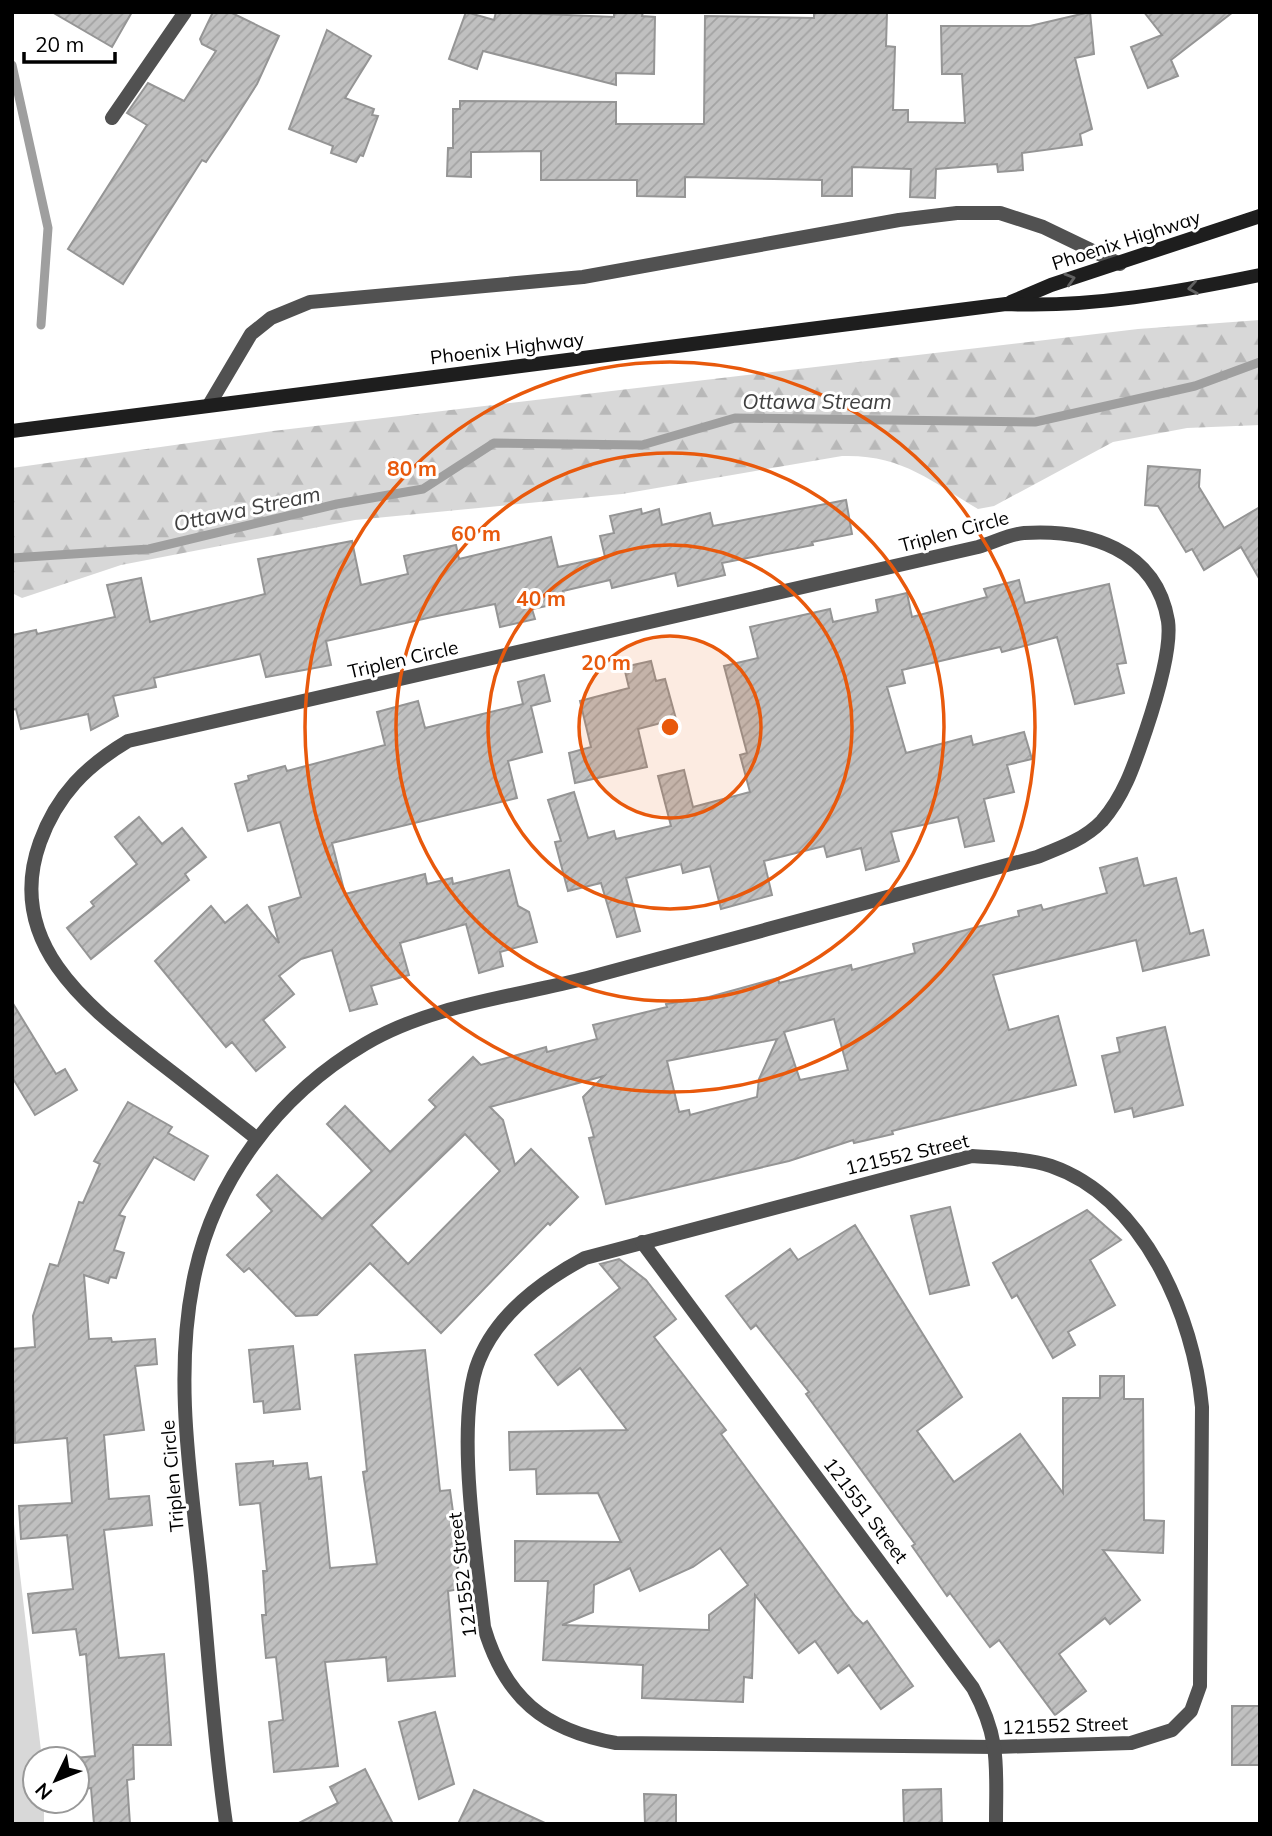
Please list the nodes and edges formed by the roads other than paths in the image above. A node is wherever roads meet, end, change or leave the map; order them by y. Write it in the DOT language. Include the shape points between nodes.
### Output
graph roads {
  1 [pos="185,12"];
  2 [pos="112,118"];
  3 [pos="1260,216"];
  4 [pos="1120,264"];
  5 [pos="1260,275"];
  6 [pos="1006,304"];
  7 [pos="209,405"];
  8 [pos="12,430"];
  9 [pos="256,1138"];
  10 [pos="642,1242"];
  11 [pos="996,1747"];
  12 [pos="226,1824"];
  13 [pos="996,1824"];
  1 -- 2 [label="street"];
  3 -- 4 [label="main road, Phoenix Highway"];
  6 -- 4 [label="main road, Phoenix Highway, one-way"];
  4 -- 7 [label="street" via="1043,227 1000,214 957,213 583,277 310,302 271,318 251,334"];
  5 -- 6 [label="main road, Phoenix Highway, one-way" via="1053,307"];
  6 -- 7 [label="main road, Phoenix Highway"];
  7 -- 8 [label="main road, Phoenix Highway"];
  9 -- 9 [label="street, Triplen Circle" via="289,1101 329,1068 401,1027 450,1010 582,979 1072,844 1100,822 1121,797 1151,716 1163,670 1168,622 1153,582 1134,559 1100,539 1022,533 973,548 128,741 105,755 78,776 48,819 33,861 32,905 48,954 75,993"];
  9 -- 12 [label="street, Triplen Circle" via="205,1237 186,1326 184,1400"];
  10 -- 11 [label="street, 121551 Street" via="961,1668 986,1713"];
  10 -- 11 [label="street, 121552 Street" via="585,1258 549,1277 492,1336 471,1386 468,1438 484,1627 493,1655 514,1692 543,1718 580,1736 616,1743"];
  10 -- 11 [label="street, 121552 Street" via="972,1156 1052,1166 1090,1186 1127,1217 1174,1298 1199,1370 1199,1686 1191,1711 1172,1730 1151,1739"];
  11 -- 13 [label="street, 121551 Street"];
}
